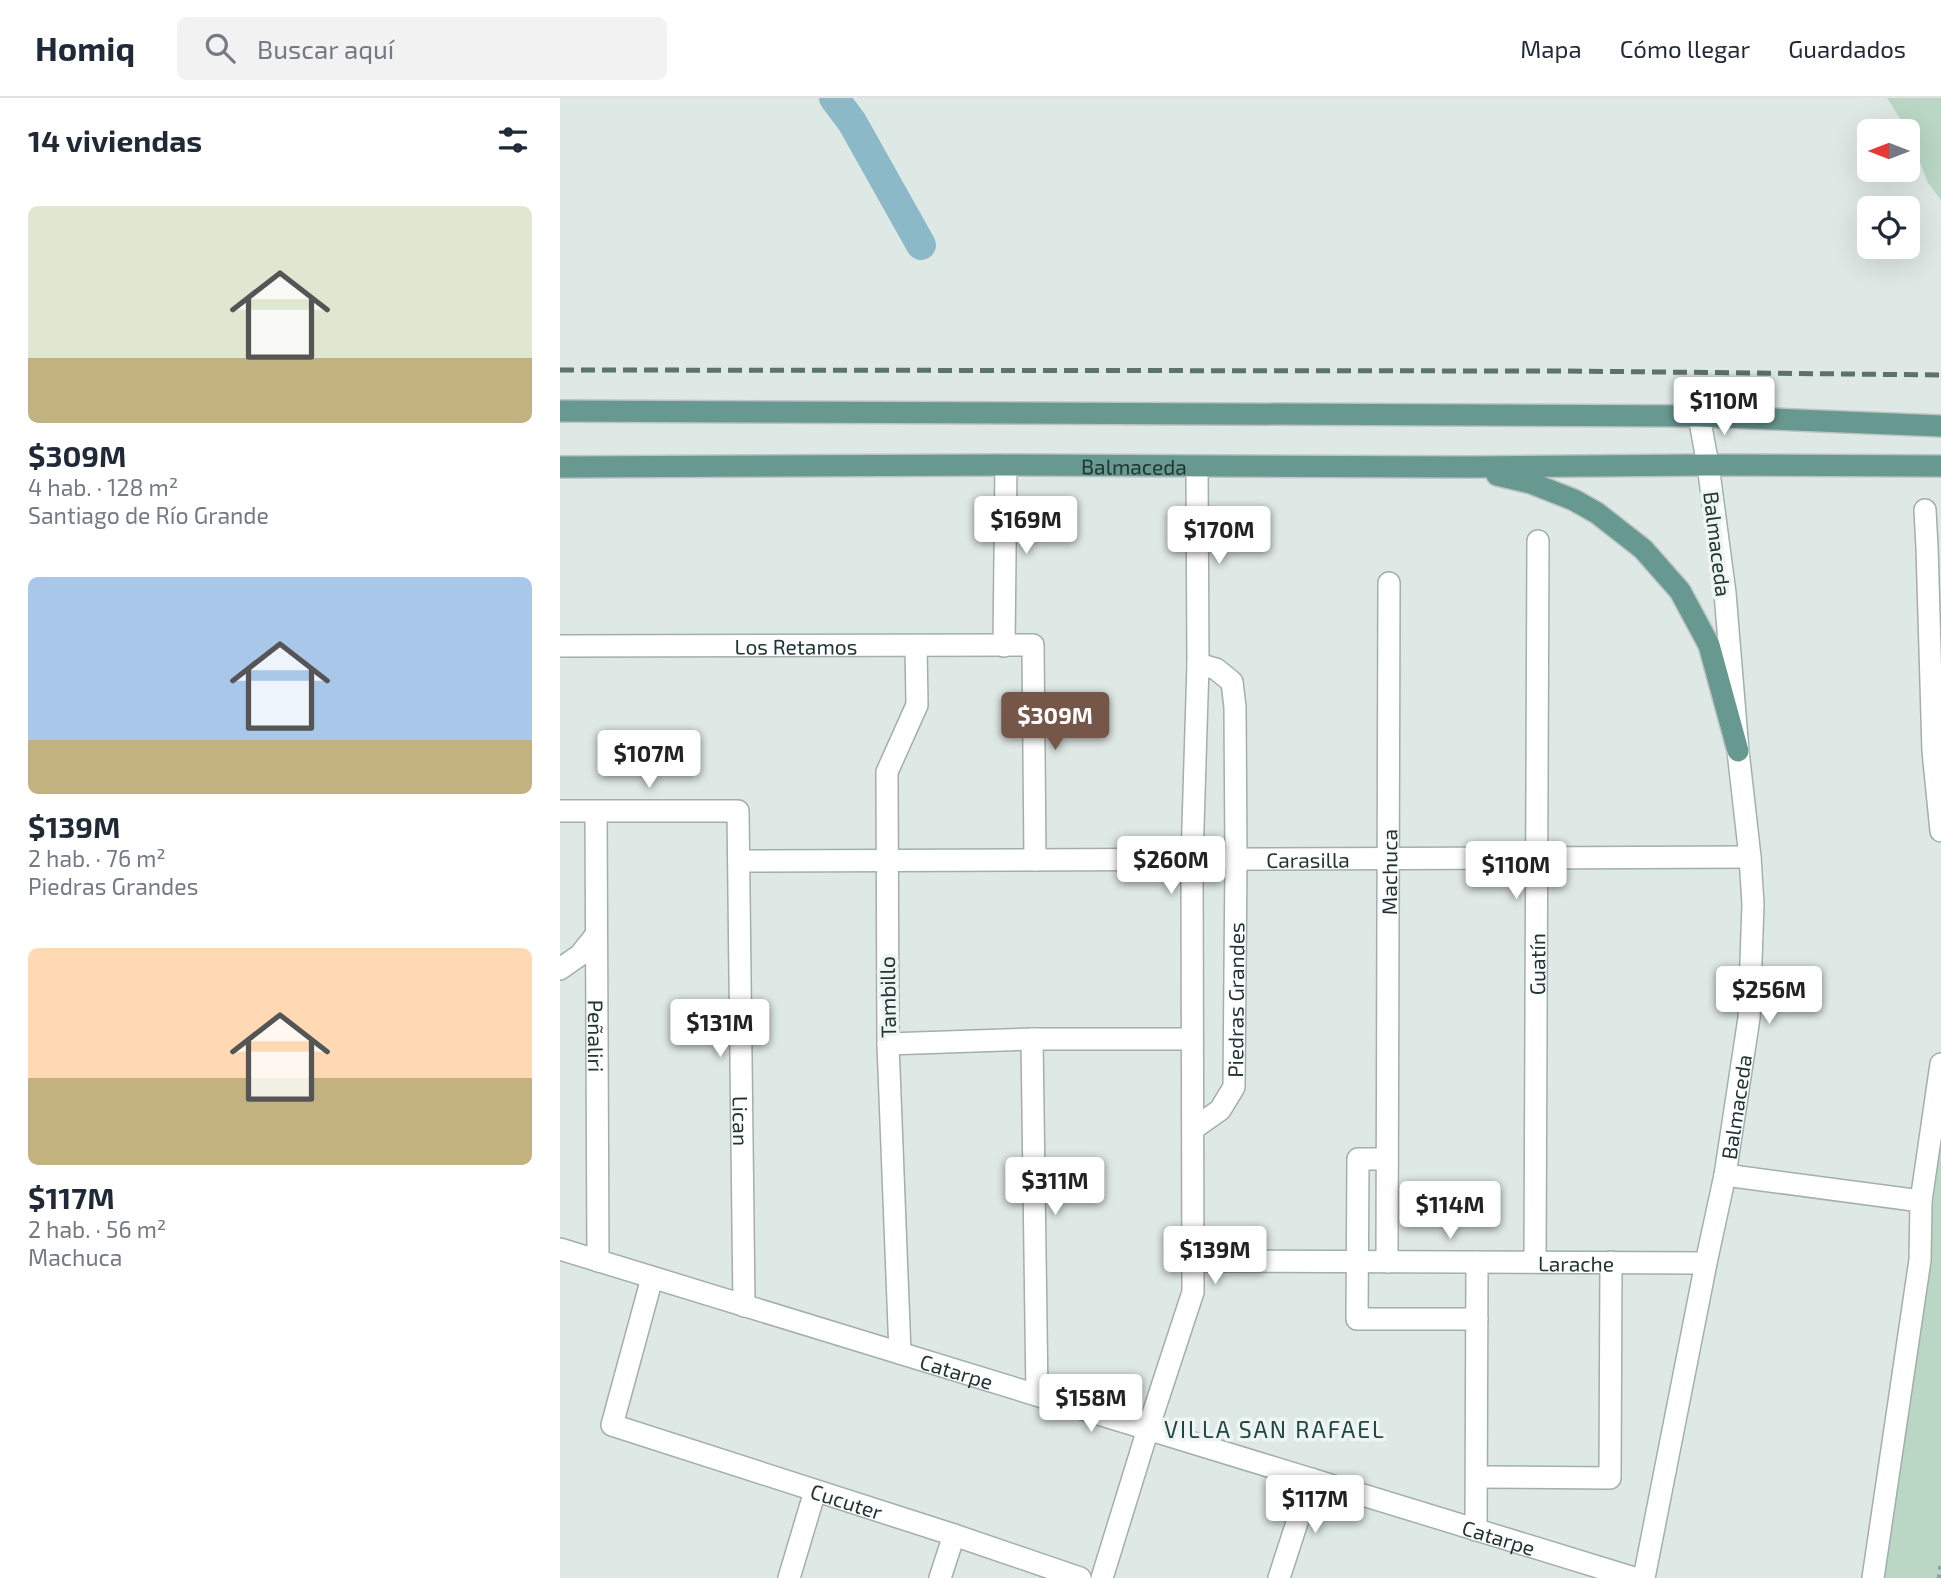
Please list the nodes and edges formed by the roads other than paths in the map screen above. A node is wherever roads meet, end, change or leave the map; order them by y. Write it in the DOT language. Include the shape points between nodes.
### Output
graph roads {
  1 [pos="560,411"];
  2 [pos="1699,416"];
  3 [pos="1941,426"];
  4 [pos="1006,465"];
  5 [pos="1708,465"];
  6 [pos="1941,466"];
  7 [pos="560,467"];
  8 [pos="1197,467"];
  9 [pos="1468,467"];
  10 [pos="1925,510"];
  11 [pos="1538,541"];
  12 [pos="1389,583"];
  13 [pos="560,646"];
  14 [pos="916,646"];
  15 [pos="1004,646"];
  16 [pos="1198,664"];
  17 [pos="1738,751"];
  18 [pos="560,811"];
  19 [pos="596,812"];
  20 [pos="1941,831"];
  21 [pos="1750,856"];
  22 [pos="1538,857"];
  23 [pos="1388,858"];
  24 [pos="1192,859"];
  25 [pos="1236,859"];
  26 [pos="886,860"];
  27 [pos="1035,860"];
  28 [pos="739,861"];
  29 [pos="596,935"];
  30 [pos="560,968"];
  31 [pos="1192,1039"];
  32 [pos="1032,1040"];
  33 [pos="888,1044"];
  34 [pos="1941,1064"];
  35 [pos="1194,1129"];
  36 [pos="1387,1159"];
  37 [pos="1725,1175"];
  38 [pos="1921,1201"];
  39 [pos="560,1250"];
  40 [pos="598,1261"];
  41 [pos="1194,1261"];
  42 [pos="1357,1262"];
  43 [pos="1387,1262"];
  44 [pos="1477,1262"];
  45 [pos="1535,1262"];
  46 [pos="1611,1262"];
  47 [pos="1706,1263"];
  48 [pos="652,1278"];
  49 [pos="744,1306"];
  50 [pos="1477,1319"];
  51 [pos="900,1353"];
  52 [pos="1037,1395"];
  53 [pos="1148,1429"];
  54 [pos="1477,1477"];
  55 [pos="1311,1479"];
  56 [pos="815,1491"];
  57 [pos="1476,1530"];
  58 [pos="954,1535"];
  59 [pos="789,1578"];
  60 [pos="940,1578"];
  61 [pos="1080,1578"];
  62 [pos="1102,1578"];
  63 [pos="1279,1578"];
  64 [pos="1634,1578"];
  65 [pos="1644,1578"];
  66 [pos="1873,1578"];
  1 -- 2 [label="main road"];
  2 -- 3 [label="main road"];
  2 -- 5 [label="street, Balmaceda"];
  4 -- 7 [label="main road, Balmaceda"];
  4 -- 8 [label="main road, Balmaceda"];
  4 -- 15 [label="street"];
  5 -- 6 [label="main road, Balmaceda"];
  5 -- 9 [label="main road, Balmaceda"];
  5 -- 17 [label="street, Balmaceda" via="1725,593"];
  8 -- 9 [label="main road, Balmaceda"];
  8 -- 16 [label="street, Piedras Grandes"];
  9 -- 17 [label="main road" via="1574,500 1643,549 1680,591 1709,645"];
  10 -- 20 [label="street" via="1933,751"];
  11 -- 22 [label="street, Guatín"];
  12 -- 23 [label="street, Machuca"];
  13 -- 14 [label="street, Los Retamos"];
  14 -- 15 [label="street, Los Retamos"];
  14 -- 26 [label="street, Tambillo" via="917,705 887,772"];
  15 -- 27 [label="street, Los Retamos" via="1033,645"];
  16 -- 24 [label="street, Piedras Grandes"];
  16 -- 25 [label="street, Piedras Grandes" via="1216,669 1232,681"];
  17 -- 21 [label="street, Balmaceda"];
  18 -- 19 [label="street"];
  19 -- 28 [label="street, Lican" via="738,811"];
  19 -- 29 [label="street, Peñaliri"];
  21 -- 22 [label="street, Carasilla"];
  21 -- 37 [label="street, Balmaceda" via="1749,1018"];
  22 -- 23 [label="street, Carasilla"];
  22 -- 45 [label="street, Guatín"];
  23 -- 25 [label="street, Carasilla"];
  23 -- 36 [label="street, Machuca"];
  24 -- 25 [label="street, Carasilla"];
  24 -- 27 [label="street, Carasilla"];
  24 -- 31 [label="street, Piedras Grandes"];
  25 -- 35 [label="street, Piedras Grandes" via="1234,1087 1220,1110"];
  26 -- 27 [label="street, Carasilla"];
  26 -- 28 [label="street, Carasilla"];
  26 -- 33 [label="street, Tambillo"];
  28 -- 49 [label="street, Lican"];
  29 -- 30 [label="street" via="580,955"];
  29 -- 40 [label="street, Peñaliri"];
  31 -- 32 [label="street"];
  31 -- 35 [label="street, Piedras Grandes"];
  32 -- 33 [label="street"];
  32 -- 52 [label="street"];
  33 -- 51 [label="street, Tambillo"];
  34 -- 38 [label="street"];
  35 -- 41 [label="street, Piedras Grandes"];
  36 -- 42 [label="street" via="1358,1159"];
  36 -- 43 [label="street, Machuca"];
  37 -- 38 [label="street"];
  37 -- 47 [label="street, Balmaceda"];
  38 -- 66 [label="street" via="1920,1260"];
  39 -- 40 [label="street, Catarpe"];
  40 -- 48 [label="street, Catarpe"];
  41 -- 42 [label="street, Larache"];
  41 -- 53 [label="street, Piedras Grandes" via="1194,1292"];
  42 -- 43 [label="street, Larache"];
  42 -- 50 [label="street" via="1357,1319"];
  43 -- 44 [label="street, Larache"];
  44 -- 45 [label="street, Larache"];
  44 -- 50 [label="street"];
  45 -- 46 [label="street, Larache"];
  46 -- 47 [label="street, Larache"];
  46 -- 54 [label="street" via="1610,1478"];
  47 -- 65 [label="street, Balmaceda"];
  48 -- 49 [label="street, Catarpe"];
  48 -- 56 [label="street, Cucuter" via="612,1425"];
  49 -- 51 [label="street, Catarpe"];
  50 -- 54 [label="street"];
  51 -- 52 [label="street, Catarpe"];
  52 -- 53 [label="street, Catarpe"];
  53 -- 55 [label="street, Catarpe"];
  53 -- 62 [label="street, Piedras Grandes"];
  54 -- 57 [label="street"];
  55 -- 57 [label="street, Catarpe"];
  55 -- 63 [label="street"];
  56 -- 58 [label="street, Cucuter"];
  56 -- 59 [label="street"];
  57 -- 64 [label="street, Catarpe"];
  58 -- 60 [label="street"];
  58 -- 61 [label="street, Cucuter"];
}
